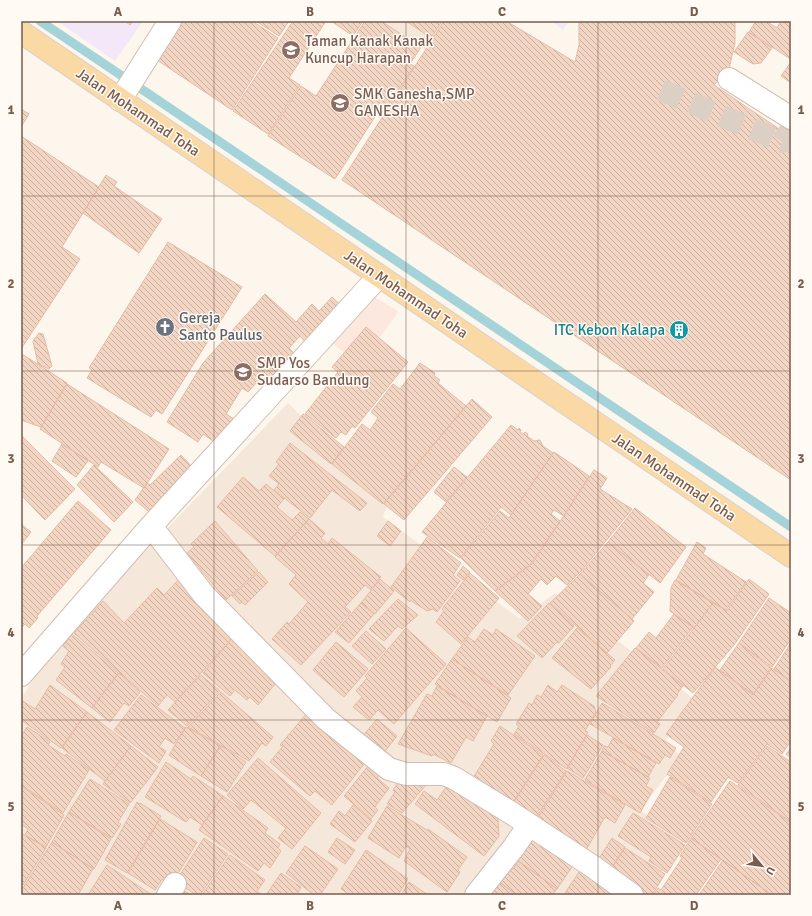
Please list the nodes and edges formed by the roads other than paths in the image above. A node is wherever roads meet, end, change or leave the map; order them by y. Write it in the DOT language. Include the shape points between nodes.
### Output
graph roads {
  1 [pos="170,21"];
  2 [pos="21,32"];
  3 [pos="729,79"];
  4 [pos="120,100"];
  5 [pos="791,118"];
  6 [pos="380,276"];
  7 [pos="151,526"];
  8 [pos="791,556"];
  9 [pos="21,675"];
  10 [pos="529,825"];
  11 [pos="476,895"];
  12 [pos="632,895"];
  1 -- 4 [label="street"];
  2 -- 4 [label="main road, Jalan Mohammad Toha"];
  3 -- 5 [label="street"];
  4 -- 6 [label="main road, Jalan Mohammad Toha"];
  6 -- 7 [label="street"];
  6 -- 8 [label="main road, Jalan Mohammad Toha"];
  7 -- 9 [label="street"];
  7 -- 10 [label="street" via="204,595 326,718 389,769 406,774 444,774"];
  10 -- 11 [label="street"];
  10 -- 12 [label="street"];
}
